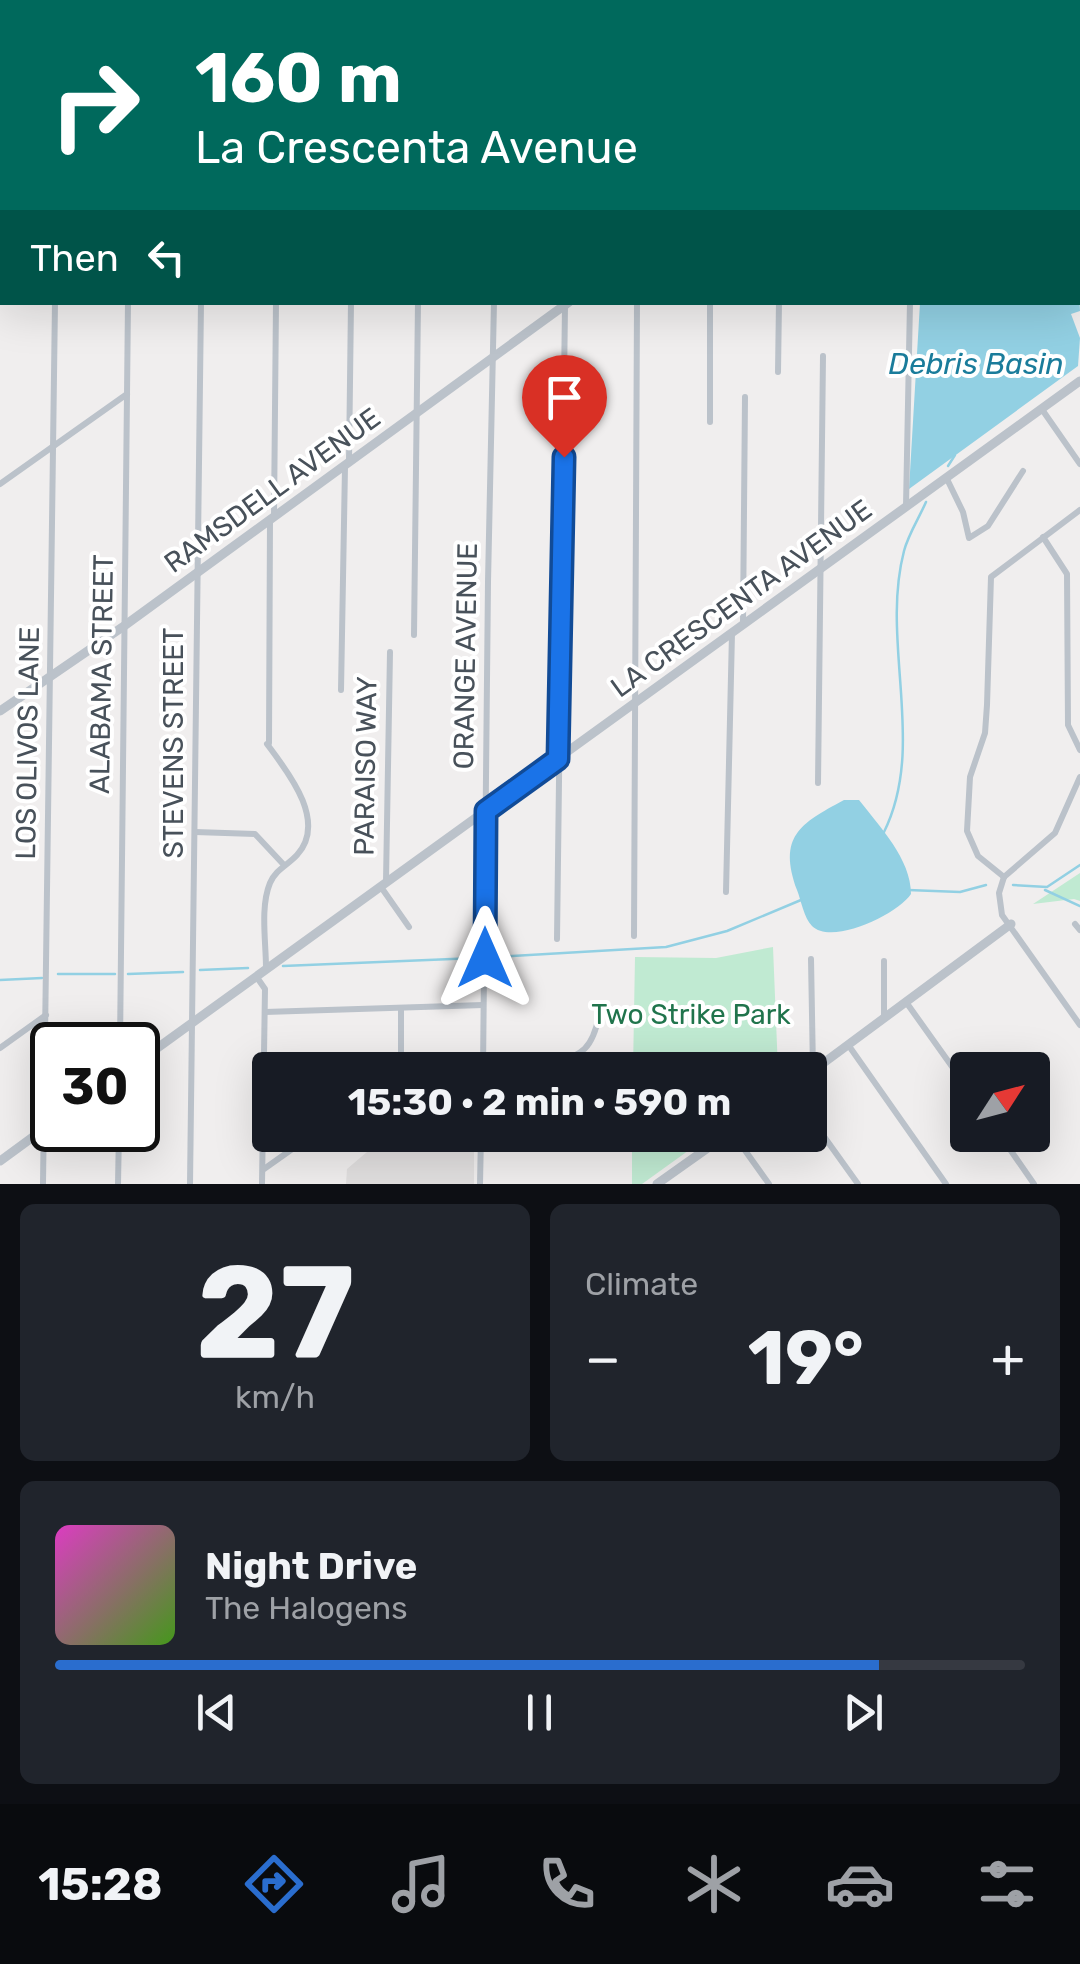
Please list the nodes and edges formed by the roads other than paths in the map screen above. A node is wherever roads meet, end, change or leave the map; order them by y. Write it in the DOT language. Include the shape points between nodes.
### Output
graph roads {
  1 [pos="56,305"];
  2 [pos="128,305"];
  3 [pos="201,305"];
  4 [pos="276,305"];
  5 [pos="351,305"];
  6 [pos="418,305"];
  7 [pos="494,305"];
  8 [pos="564,305"];
  9 [pos="567,305"];
  10 [pos="638,305"];
  11 [pos="710,305"];
  12 [pos="780,305"];
  13 [pos="910,305"];
  14 [pos="823,356"];
  15 [pos="494,357"];
  16 [pos="778,372"];
  17 [pos="1080,381"];
  18 [pos="127,394"];
  19 [pos="745,397"];
  20 [pos="1041,408"];
  21 [pos="418,412"];
  22 [pos="710,422"];
  23 [pos="55,443"];
  24 [pos="347,464"];
  25 [pos="1080,464"];
  26 [pos="1023,472"];
  27 [pos="946,476"];
  28 [pos="0,484"];
  29 [pos="906,506"];
  30 [pos="1080,510"];
  31 [pos="272,518"];
  32 [pos="1044,537"];
  33 [pos="822,568"];
  34 [pos="197,572"];
  35 [pos="743,625"];
  36 [pos="124,626"];
  37 [pos="732,633"];
  38 [pos="414,635"];
  39 [pos="390,652"];
  40 [pos="49,676"];
  41 [pos="342,690"];
  42 [pos="637,702"];
  43 [pos="0,711"];
  44 [pos="1080,750"];
  45 [pos="558,759"];
  46 [pos="1080,777"];
  47 [pos="818,783"];
  48 [pos="486,811"];
  49 [pos="195,832"];
  50 [pos="284,865"];
  51 [pos="1004,877"];
  52 [pos="383,883"];
  53 [pos="726,892"];
  54 [pos="1010,924"];
  55 [pos="409,927"];
  56 [pos="634,936"];
  57 [pos="557,939"];
  58 [pos="811,959"];
  59 [pos="884,961"];
  60 [pos="266,968"];
  61 [pos="256,976"];
  62 [pos="906,1002"];
  63 [pos="483,1005"];
  64 [pos="401,1010"];
  65 [pos="600,1011"];
  66 [pos="265,1012"];
  67 [pos="46,1015"];
  68 [pos="884,1020"];
  69 [pos="193,1021"];
  70 [pos="46,1022"];
  71 [pos="120,1022"];
  72 [pos="1080,1025"];
  73 [pos="160,1046"];
  74 [pos="849,1046"];
  75 [pos="0,1048"];
  76 [pos="401,1052"];
  77 [pos="483,1052"];
  78 [pos="583,1052"];
  79 [pos="812,1052"];
  80 [pos="827,1061"];
  81 [pos="950,1064"];
  82 [pos="30,1139"];
  83 [pos="827,1141"];
  84 [pos="46,1152"];
  85 [pos="118,1152"];
  86 [pos="288,1152"];
  87 [pos="480,1152"];
  88 [pos="702,1152"];
  89 [pos="746,1152"];
  90 [pos="1012,1152"];
  91 [pos="0,1161"];
  92 [pos="263,1170"];
  93 [pos="672,1174"];
  94 [pos="43,1184"];
  95 [pos="118,1184"];
  96 [pos="190,1184"];
  97 [pos="262,1184"];
  98 [pos="480,1184"];
  99 [pos="658,1184"];
  100 [pos="678,1184"];
  101 [pos="769,1184"];
  102 [pos="858,1184"];
  103 [pos="946,1184"];
  104 [pos="1034,1184"];
  1 -- 23 [label="street, LOS OLIVOS LANE"];
  2 -- 18 [label="street, ALABAMA STREET"];
  3 -- 34 [label="street, STEVENS STREET"];
  4 -- 31 [label="street"];
  5 -- 24 [label="street"];
  6 -- 21 [label="street"];
  7 -- 15 [label="street, ORANGE AVENUE"];
  8 -- 15 [label="street, RAMSDELL AVENUE"];
  9 -- 45 [label="street"];
  10 -- 42 [label="street"];
  11 -- 22 [label="street"];
  12 -- 16 [label="street"];
  13 -- 29 [label="street"];
  14 -- 33 [label="street"];
  15 -- 21 [label="street, RAMSDELL AVENUE"];
  15 -- 48 [label="street, ORANGE AVENUE"];
  17 -- 20 [label="street, LA CRESCENTA AVENUE"];
  18 -- 23 [label="street"];
  18 -- 36 [label="street, ALABAMA STREET"];
  19 -- 35 [label="street"];
  20 -- 25 [label="street"];
  20 -- 27 [label="street, LA CRESCENTA AVENUE"];
  21 -- 24 [label="street, RAMSDELL AVENUE"];
  21 -- 38 [label="street"];
  23 -- 28 [label="street"];
  23 -- 40 [label="street, LOS OLIVOS LANE"];
  24 -- 31 [label="street, RAMSDELL AVENUE"];
  24 -- 41 [label="street"];
  26 -- 27 [label="street" via="988,526 968,538"];
  27 -- 29 [label="street, LA CRESCENTA AVENUE"];
  29 -- 33 [label="street, LA CRESCENTA AVENUE"];
  30 -- 32 [label="street"];
  31 -- 34 [label="street, RAMSDELL AVENUE"];
  31 -- 50 [label="street" via="268,744 305,802 301,850"];
  32 -- 44 [label="street" via="1068,574 1068,725"];
  32 -- 51 [label="street" via="992,577 986,719 970,777 967,831 978,856"];
  33 -- 35 [label="street, LA CRESCENTA AVENUE"];
  33 -- 47 [label="street"];
  34 -- 36 [label="street, RAMSDELL AVENUE"];
  34 -- 49 [label="street, STEVENS STREET"];
  35 -- 37 [label="street, LA CRESCENTA AVENUE"];
  36 -- 40 [label="street, RAMSDELL AVENUE"];
  36 -- 71 [label="street, ALABAMA STREET"];
  37 -- 42 [label="street, LA CRESCENTA AVENUE"];
  37 -- 53 [label="street"];
  39 -- 52 [label="street, PARAISO WAY"];
  40 -- 43 [label="street, RAMSDELL AVENUE"];
  40 -- 67 [label="street, LOS OLIVOS LANE"];
  42 -- 45 [label="street, LA CRESCENTA AVENUE"];
  42 -- 56 [label="street"];
  45 -- 48 [label="street, LA CRESCENTA AVENUE"];
  45 -- 57 [label="street"];
  46 -- 51 [label="street" via="1055,833"];
  48 -- 52 [label="street, LA CRESCENTA AVENUE"];
  48 -- 63 [label="street, ORANGE AVENUE"];
  49 -- 50 [label="street" via="255,834"];
  49 -- 69 [label="street, STEVENS STREET"];
  50 -- 60 [label="street" via="266,898"];
  51 -- 54 [label="street" via="999,902"];
  52 -- 55 [label="street, PARAISO WAY"];
  52 -- 60 [label="street, LA CRESCENTA AVENUE"];
  54 -- 62 [label="street"];
  54 -- 72 [label="street"];
  58 -- 79 [label="street"];
  59 -- 68 [label="street"];
  60 -- 61 [label="street, LA CRESCENTA AVENUE"];
  61 -- 66 [label="street" via="265,989"];
  61 -- 69 [label="street, LA CRESCENTA AVENUE"];
  62 -- 68 [label="street"];
  62 -- 81 [label="street"];
  63 -- 64 [label="street"];
  63 -- 77 [label="street, ORANGE AVENUE"];
  64 -- 66 [label="street"];
  64 -- 76 [label="street"];
  65 -- 78 [label="street"];
  66 -- 92 [label="street"];
  67 -- 70 [label="street, LOS OLIVOS LANE"];
  67 -- 75 [label="street"];
  68 -- 74 [label="street"];
  69 -- 73 [label="street, LA CRESCENTA AVENUE"];
  69 -- 96 [label="street, STEVENS STREET"];
  74 -- 80 [label="street"];
  74 -- 103 [label="street"];
  82 -- 91 [label="street"];
  83 -- 102 [label="street"];
  84 -- 94 [label="street, LOS OLIVOS LANE"];
  85 -- 95 [label="street"];
  86 -- 92 [label="street"];
  87 -- 98 [label="street"];
  88 -- 93 [label="street"];
  89 -- 101 [label="street"];
  90 -- 104 [label="street"];
  92 -- 97 [label="street"];
  93 -- 99 [label="street"];
  93 -- 100 [label="street"];
}
